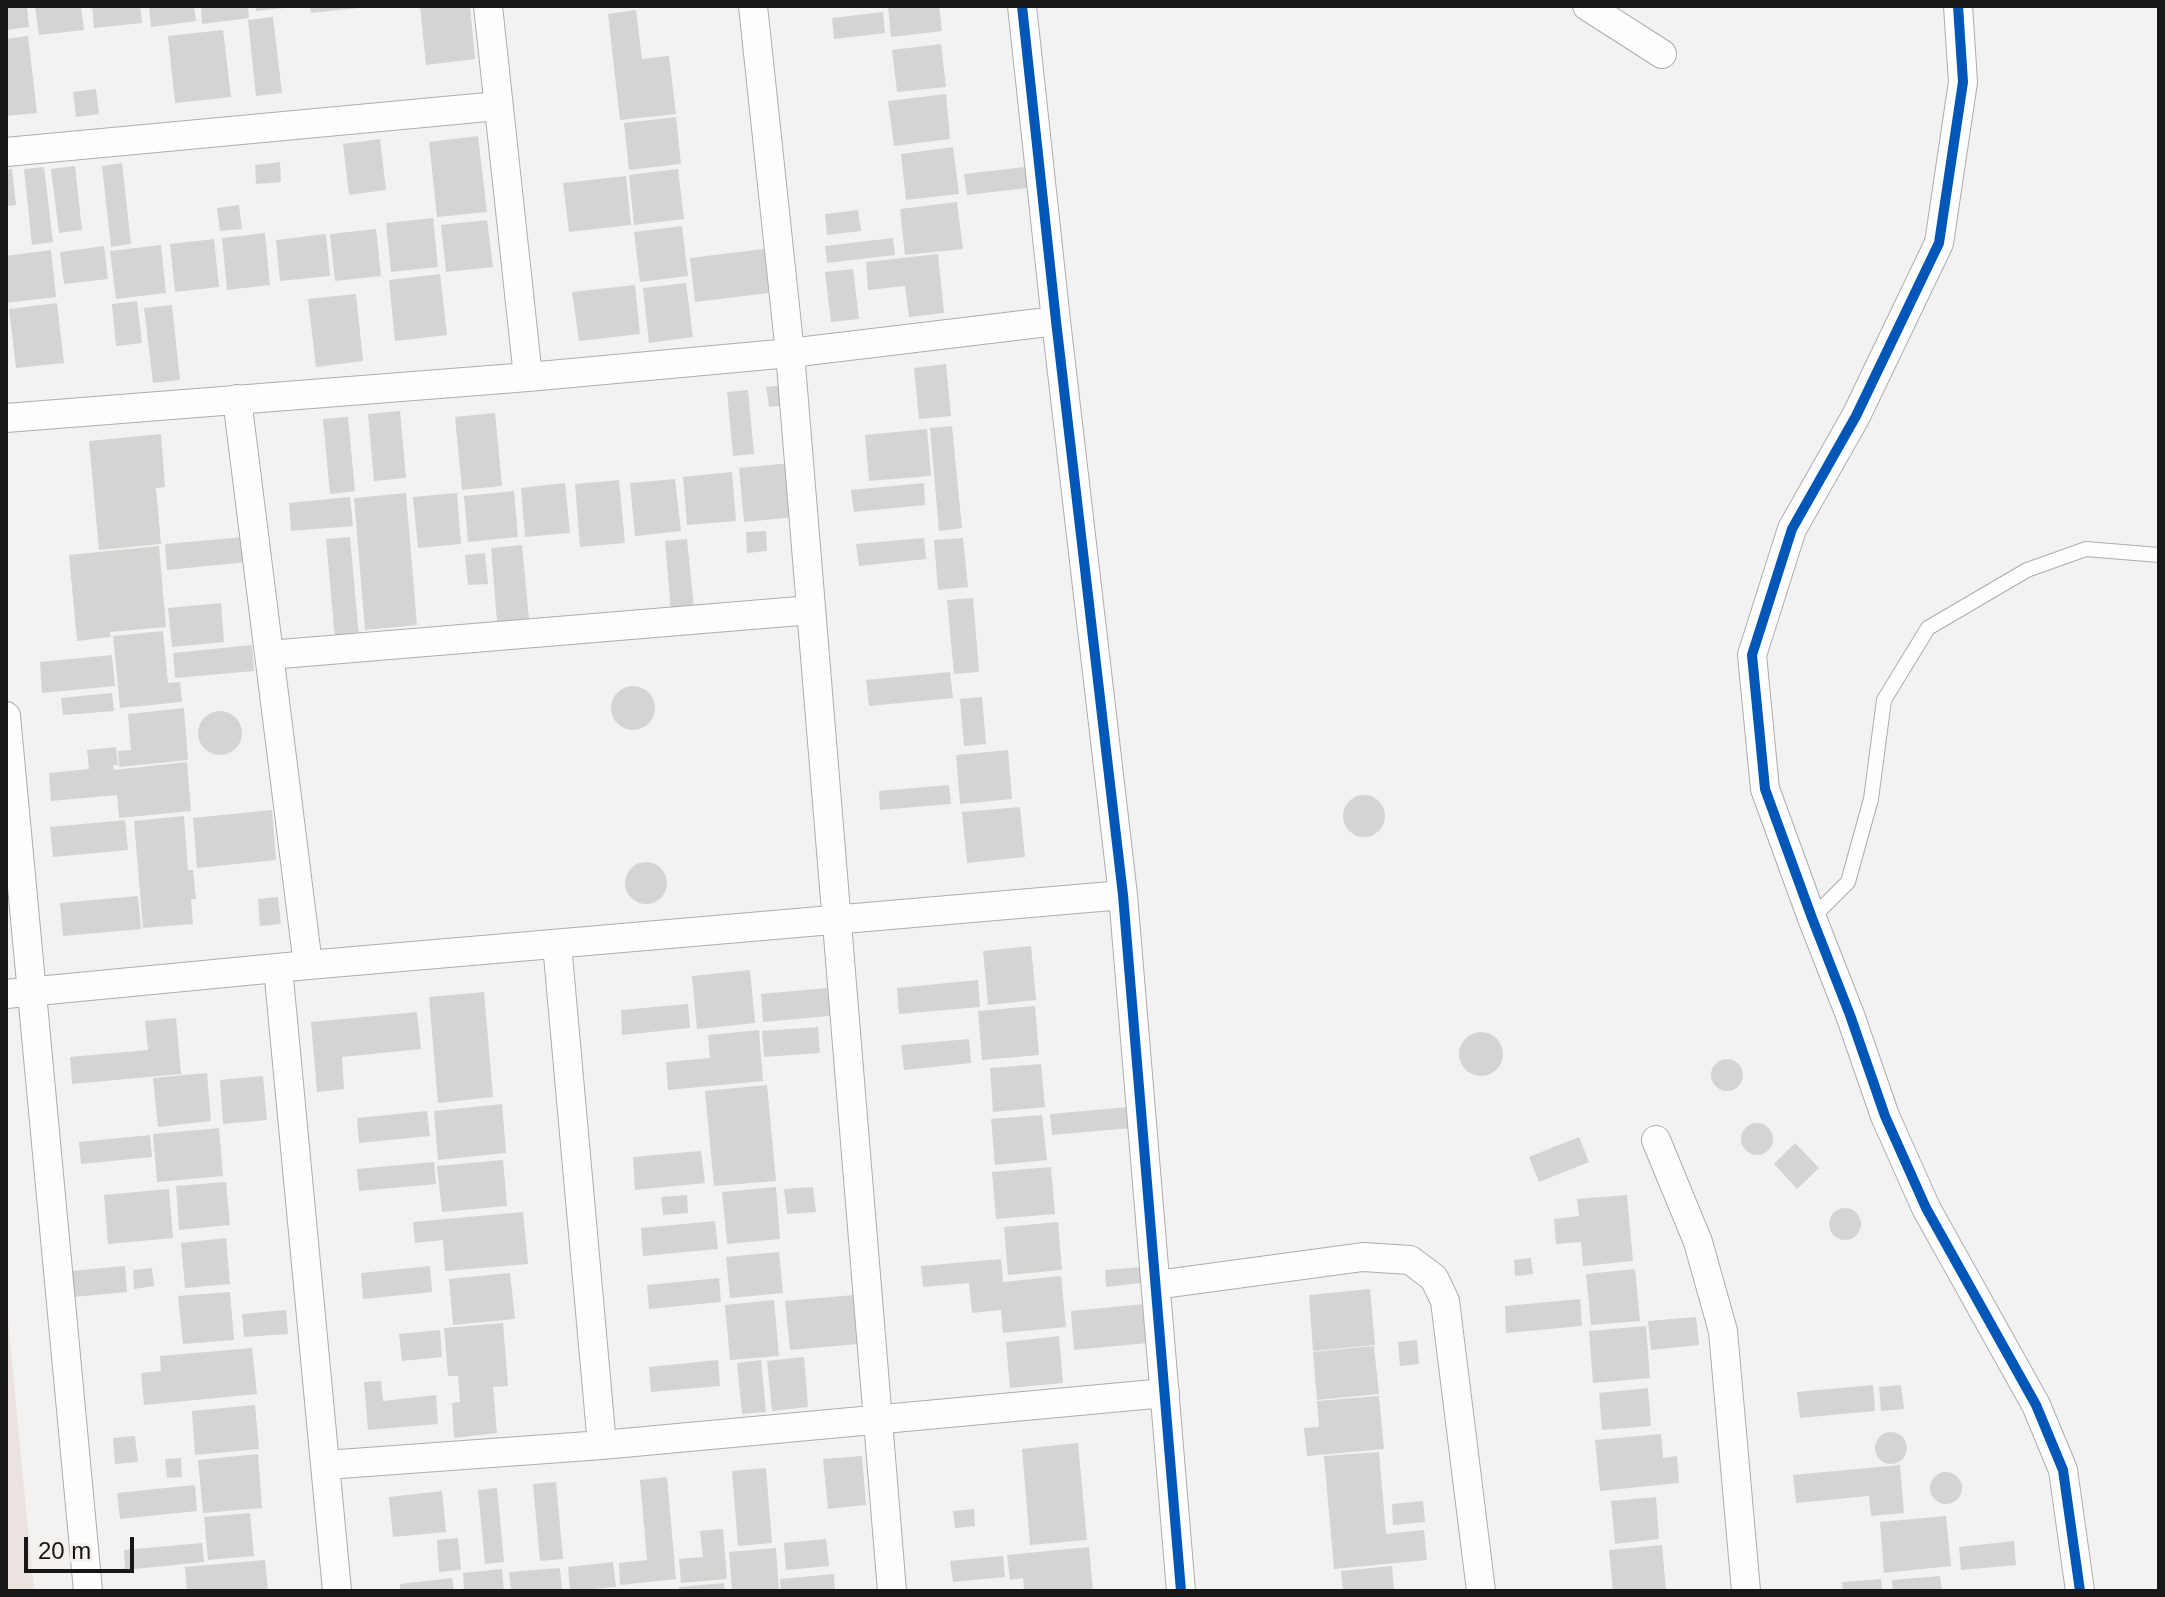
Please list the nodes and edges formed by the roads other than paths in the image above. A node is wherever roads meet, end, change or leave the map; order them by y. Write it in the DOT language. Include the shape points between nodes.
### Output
graph roads {
  1 [pos="488,6"];
  2 [pos="753,6"];
  3 [pos="1022,6"];
  4 [pos="1587,6"];
  5 [pos="1958,6"];
  6 [pos="1662,54"];
  7 [pos="498,106"];
  8 [pos="6,152"];
  9 [pos="1056,321"];
  10 [pos="790,353"];
  11 [pos="528,377"];
  12 [pos="237,399"];
  13 [pos="6,418"];
  14 [pos="2159,555"];
  15 [pos="811,610"];
  16 [pos="269,655"];
  17 [pos="6,716"];
  18 [pos="1123,895"];
  19 [pos="1812,918"];
  20 [pos="836,920"];
  21 [pos="557,944"];
  22 [pos="308,965"];
  23 [pos="278,968"];
  24 [pos="19,993"];
  25 [pos="1656,1140"];
  26 [pos="1156,1285"];
  27 [pos="1165,1393"];
  28 [pos="878,1420"];
  29 [pos="602,1445"];
  30 [pos="326,1465"];
  31 [pos="88,1591"];
  32 [pos="337,1591"];
  33 [pos="892,1591"];
  34 [pos="1181,1591"];
  35 [pos="1481,1591"];
  36 [pos="1746,1591"];
  37 [pos="2080,1591"];
  1 -- 7 [label="street"];
  2 -- 10 [label="street"];
  3 -- 9 [label="street"];
  4 -- 6 [label="street"];
  5 -- 19 [label="street" via="1963,82 1939,243 1856,416 1792,529 1752,655 1765,789"];
  7 -- 8 [label="street"];
  7 -- 11 [label="street"];
  9 -- 10 [label="street"];
  9 -- 18 [label="street"];
  10 -- 11 [label="street"];
  10 -- 15 [label="street"];
  11 -- 12 [label="street"];
  12 -- 13 [label="street"];
  12 -- 16 [label="street"];
  14 -- 19 [label="lane" via="2086,549 2027,570 1928,628 1884,700 1871,799 1848,882"];
  15 -- 16 [label="street"];
  15 -- 20 [label="street"];
  16 -- 22 [label="street"];
  17 -- 24 [label="street"];
  18 -- 20 [label="street"];
  18 -- 26 [label="street"];
  19 -- 37 [label="street" via="1885,1116 1926,1208 2036,1405 2063,1470"];
  20 -- 21 [label="street"];
  20 -- 28 [label="street"];
  21 -- 22 [label="street"];
  21 -- 29 [label="street"];
  22 -- 23 [label="street"];
  23 -- 24 [label="street"];
  23 -- 30 [label="street"];
  24 -- 31 [label="street"];
  25 -- 36 [label="street" via="1698,1242 1723,1331"];
  26 -- 27 [label="street"];
  26 -- 35 [label="street" via="1363,1257 1410,1260 1434,1278 1445,1301"];
  27 -- 28 [label="street"];
  27 -- 34 [label="street"];
  28 -- 29 [label="street"];
  28 -- 33 [label="street"];
  29 -- 30 [label="street"];
  30 -- 32 [label="street"];
}
